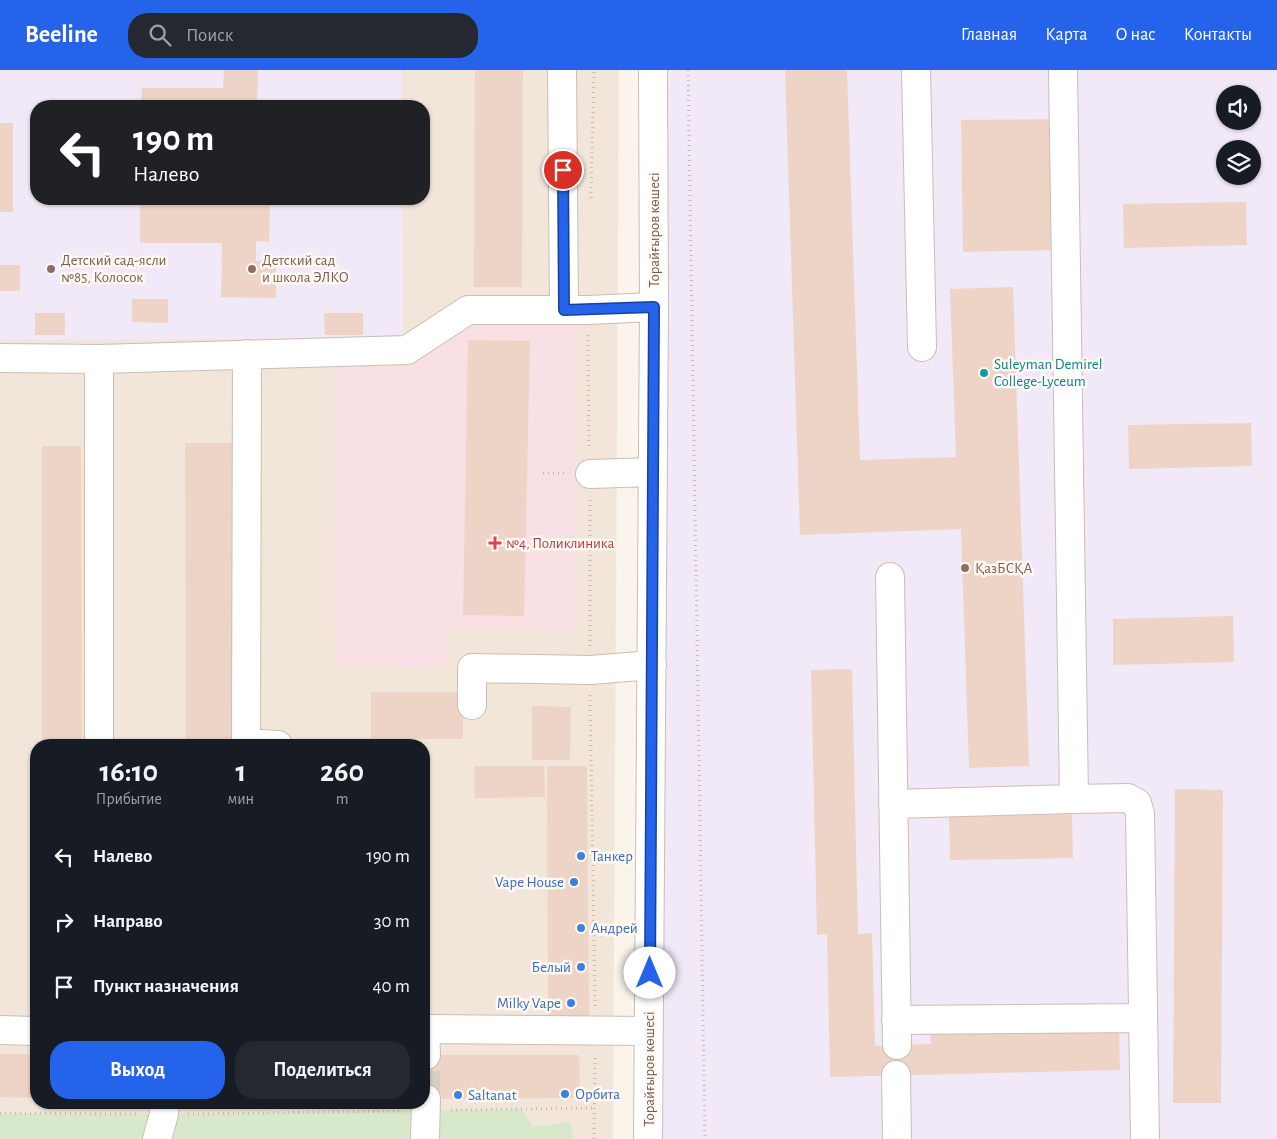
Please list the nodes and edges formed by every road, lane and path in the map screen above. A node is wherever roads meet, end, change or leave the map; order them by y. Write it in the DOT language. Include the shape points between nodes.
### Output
graph roads {
  1 [pos="562,70"];
  2 [pos="594,70"];
  3 [pos="653,70"];
  4 [pos="688,70"];
  5 [pos="916,70"];
  6 [pos="1063,70"];
  7 [pos="591,200"];
  8 [pos="654,307"];
  9 [pos="576,310"];
  10 [pos="922,347"];
  11 [pos="247,354"];
  12 [pos="0,358"];
  13 [pos="99,359"];
  14 [pos="653,472"];
  15 [pos="590,474"];
  16 [pos="890,577"];
  17 [pos="652,665"];
  18 [pos="590,670"];
  19 [pos="472,705"];
  20 [pos="99,739"];
  21 [pos="246,739"];
  22 [pos="1074,799"];
  23 [pos="893,804"];
  24 [pos="1142,1018"];
  25 [pos="0,1030"];
  26 [pos="595,1030"];
  27 [pos="30,1031"];
  28 [pos="649,1031"];
  29 [pos="430,1038"];
  30 [pos="896,1075"];
  31 [pos="430,1105"];
  32 [pos="595,1108"];
  33 [pos="350,1109"];
  34 [pos="425,1109"];
  35 [pos="0,1113"];
  36 [pos="162,1119"];
  37 [pos="424,1139"];
  38 [pos="594,1139"];
  39 [pos="648,1139"];
  40 [pos="705,1139"];
  41 [pos="897,1139"];
  42 [pos="1145,1139"];
  1 -- 9 [label="street"];
  2 -- 7 [label="path"];
  3 -- 8 [label="street, Торайғыров көшесі"];
  4 -- 40 [label="path"];
  5 -- 10 [label="street"];
  6 -- 22 [label="street"];
  8 -- 9 [label="street"];
  8 -- 14 [label="street, Торайғыров көшесі"];
  9 -- 11 [label="street" via="468,310 407,350"];
  9 -- 15 [label="path"];
  11 -- 13 [label="street"];
  11 -- 21 [label="street"];
  12 -- 13 [label="street"];
  13 -- 20 [label="street"];
  14 -- 15 [label="street"];
  14 -- 17 [label="street, Торайғыров көшесі"];
  15 -- 18 [label="path"];
  16 -- 23 [label="street"];
  17 -- 18 [label="street"];
  17 -- 28 [label="street, Торайғыров көшесі"];
  18 -- 19 [label="street" via="472,668"];
  18 -- 26 [label="path"];
  22 -- 23 [label="street"];
  22 -- 24 [label="street" via="1128,798 1139,809"];
  23 -- 24 [label="street" via="896,1033"];
  24 -- 42 [label="street"];
  25 -- 27 [label="street"];
  26 -- 28 [label="street"];
  26 -- 29 [label="street"];
  26 -- 32 [label="path"];
  28 -- 39 [label="street, Торайғыров көшесі"];
  30 -- 41 [label="street"];
  31 -- 32 [label="path"];
  32 -- 38 [label="path"];
  33 -- 36 [label="path"];
  34 -- 37 [label="street"];
  35 -- 36 [label="path"];
}
